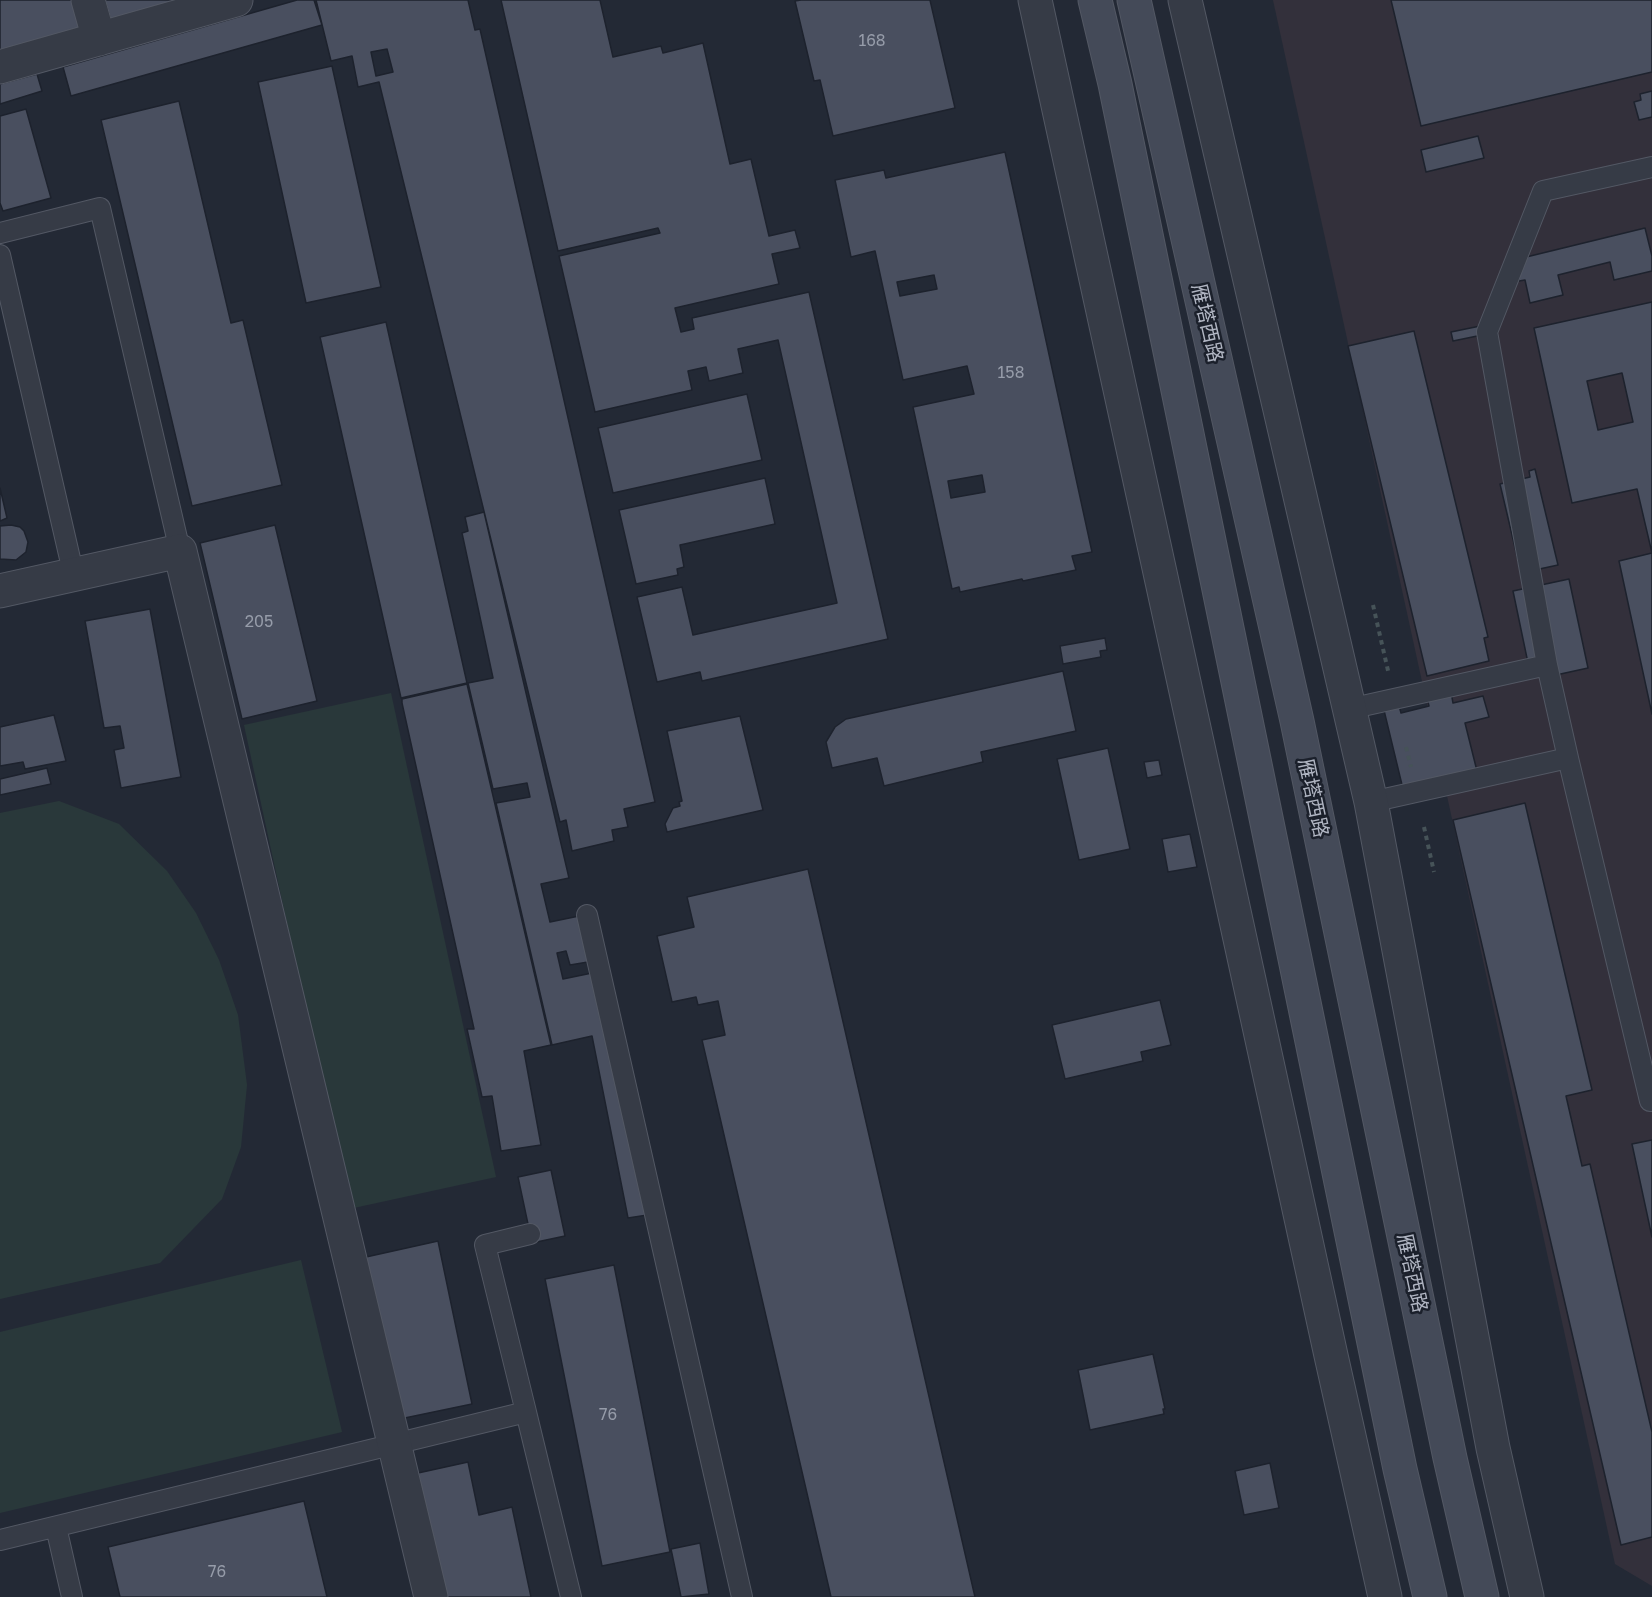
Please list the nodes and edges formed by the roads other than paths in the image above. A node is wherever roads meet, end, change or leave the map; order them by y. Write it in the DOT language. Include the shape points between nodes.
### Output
graph roads {
  1 [pos="88,0"];
  2 [pos="236,0"];
  3 [pos="1035,0"];
  4 [pos="1095,0"];
  5 [pos="1134,0"];
  6 [pos="1185,0"];
  7 [pos="99,39"];
  8 [pos="0,67"];
  9 [pos="1652,167"];
  10 [pos="0,233"];
  11 [pos="0,255"];
  12 [pos="180,551"];
  13 [pos="74,576"];
  14 [pos="0,591"];
  15 [pos="1547,665"];
  16 [pos="1349,709"];
  17 [pos="1568,758"];
  18 [pos="1371,802"];
  19 [pos="587,915"];
  20 [pos="1652,1101"];
  21 [pos="530,1234"];
  22 [pos="526,1412"];
  23 [pos="395,1443"];
  24 [pos="56,1527"];
  25 [pos="0,1540"];
  26 [pos="1471,1549"];
  27 [pos="1422,1563"];
  28 [pos="1533,1592"];
  29 [pos="72,1597"];
  30 [pos="431,1597"];
  31 [pos="571,1597"];
  32 [pos="742,1597"];
  33 [pos="1385,1597"];
  34 [pos="1401,1597"];
  35 [pos="1430,1597"];
  36 [pos="1482,1597"];
  1 -- 7 [label="street"];
  2 -- 7 [label="street"];
  3 -- 33 [label="street"];
  4 -- 27 [label="main road, 雁塔西路"];
  5 -- 26 [label="main road, 雁塔西路" via="1297,721"];
  6 -- 16 [label="street"];
  7 -- 8 [label="street"];
  9 -- 15 [label="lane" via="1543,191 1487,332"];
  10 -- 12 [label="lane" via="100,208"];
  11 -- 13 [label="lane"];
  12 -- 13 [label="street"];
  12 -- 23 [label="street"];
  13 -- 14 [label="street"];
  15 -- 16 [label="lane"];
  15 -- 17 [label="lane"];
  16 -- 18 [label="street"];
  17 -- 18 [label="lane"];
  17 -- 20 [label="lane"];
  18 -- 28 [label="street" via="1493,1448"];
  19 -- 32 [label="lane"];
  21 -- 22 [label="lane" via="485,1245"];
  22 -- 23 [label="lane"];
  22 -- 31 [label="lane"];
  23 -- 24 [label="lane"];
  23 -- 30 [label="street"];
  24 -- 25 [label="lane"];
  24 -- 29 [label="lane"];
  26 -- 28 [label="street"];
  26 -- 36 [label="main road, 雁塔西路"];
  27 -- 34 [label="street"];
  27 -- 35 [label="main road, 雁塔西路"];
}
